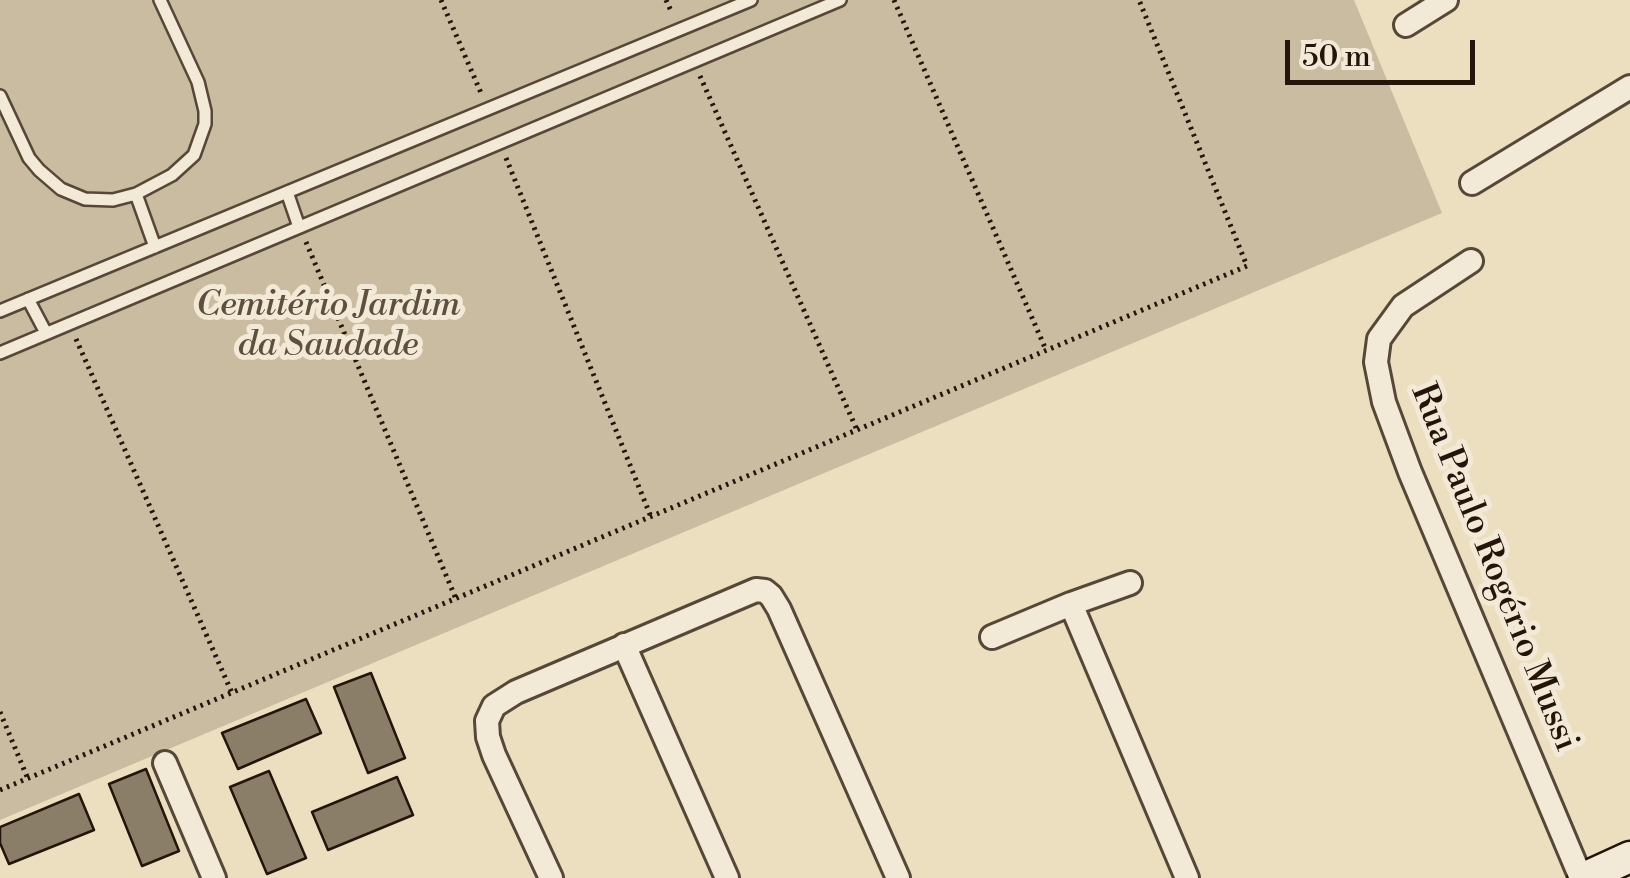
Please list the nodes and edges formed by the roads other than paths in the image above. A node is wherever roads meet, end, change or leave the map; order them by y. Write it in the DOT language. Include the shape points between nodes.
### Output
graph roads {
  1 [pos="160,0"];
  2 [pos="750,0"];
  3 [pos="840,0"];
  4 [pos="1446,0"];
  5 [pos="1406,26"];
  6 [pos="1630,87"];
  7 [pos="0,96"];
  8 [pos="1472,183"];
  9 [pos="287,192"];
  10 [pos="136,194"];
  11 [pos="299,227"];
  12 [pos="155,247"];
  13 [pos="1471,262"];
  14 [pos="28,299"];
  15 [pos="0,311"];
  16 [pos="46,334"];
  17 [pos="0,353"];
  18 [pos="1130,583"];
  19 [pos="1070,604"];
  20 [pos="992,637"];
  21 [pos="624,645"];
  22 [pos="165,763"];
  23 [pos="1630,858"];
  24 [pos="214,878"];
  25 [pos="551,878"];
  26 [pos="727,878"];
  27 [pos="898,878"];
  28 [pos="1187,878"];
  29 [pos="1582,878"];
  1 -- 10 [label="lane" via="198,82 205,124 185,165"];
  2 -- 9 [label="lane"];
  3 -- 11 [label="lane"];
  4 -- 5 [label="street"];
  6 -- 8 [label="street"];
  7 -- 10 [label="lane" via="29,158 50,182 85,199"];
  9 -- 11 [label="lane"];
  9 -- 12 [label="lane"];
  10 -- 12 [label="lane"];
  11 -- 16 [label="lane"];
  12 -- 14 [label="lane"];
  13 -- 29 [label="street, Rua Paulo Rogério Mussi" via="1403,306 1380,339 1376,362 1410,472"];
  14 -- 15 [label="lane"];
  14 -- 16 [label="lane"];
  16 -- 17 [label="lane"];
  18 -- 19 [label="street"];
  19 -- 20 [label="street"];
  19 -- 28 [label="street"];
  21 -- 25 [label="street" via="516,692 494,706 488,721 494,755"];
  21 -- 26 [label="street"];
  21 -- 27 [label="street" via="743,593 771,596"];
  22 -- 24 [label="street"];
  23 -- 29 [label="main road"];
}
